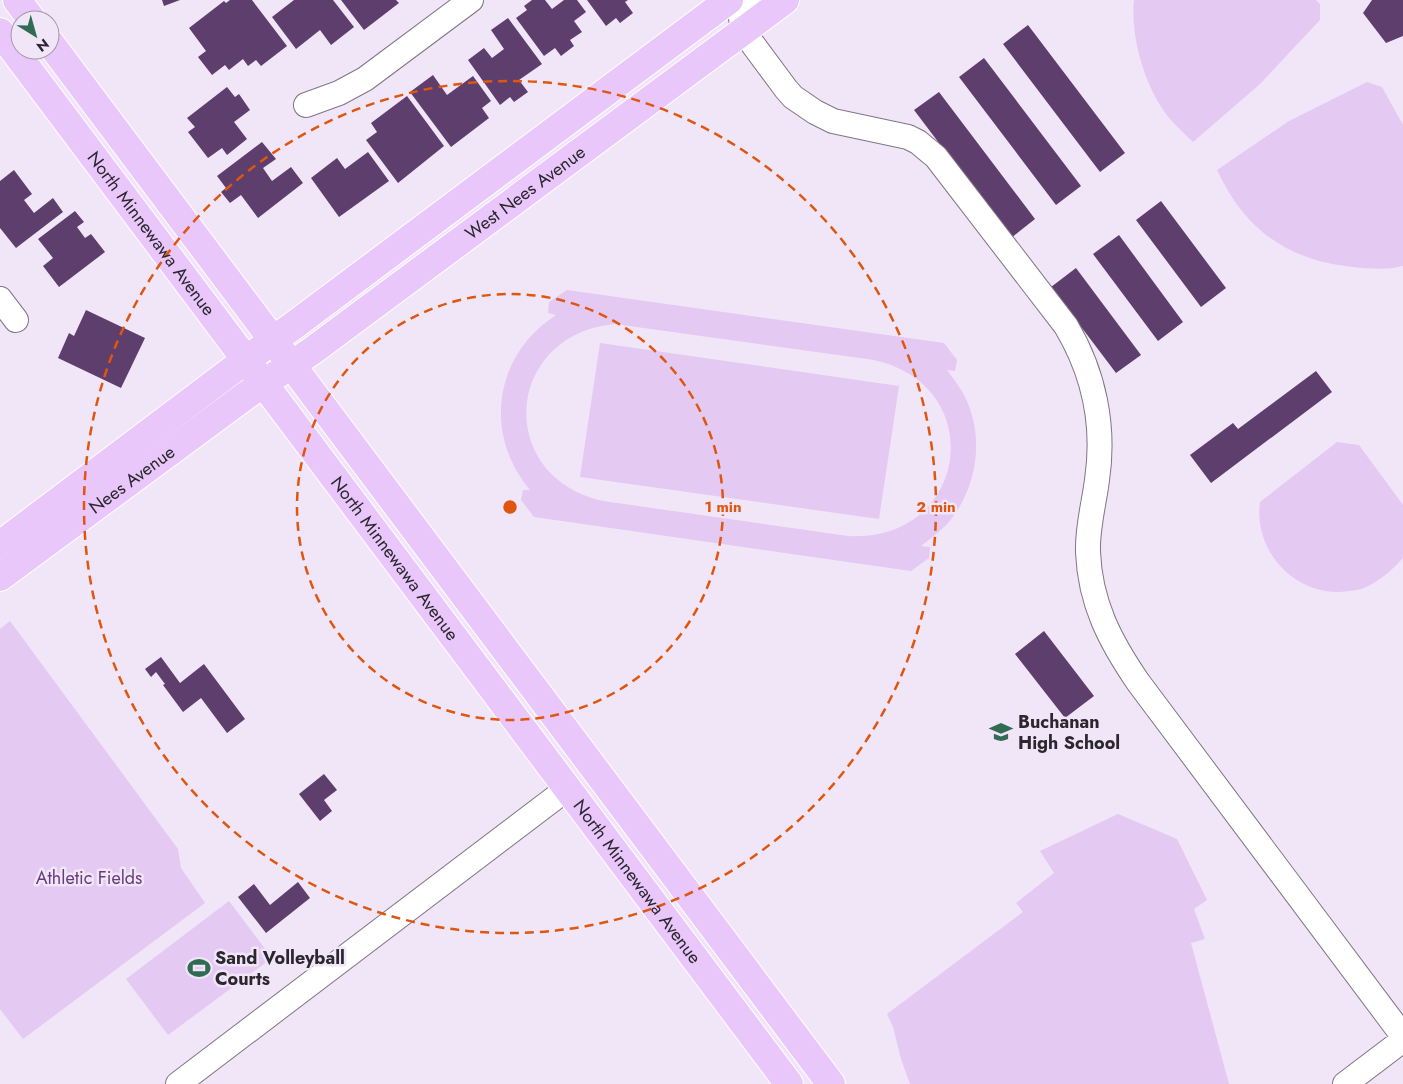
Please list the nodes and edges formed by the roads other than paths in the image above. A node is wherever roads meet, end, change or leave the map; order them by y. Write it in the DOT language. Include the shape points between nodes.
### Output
graph roads {
  1 [pos="471,0"];
  2 [pos="729,0"];
  3 [pos="757,0"];
  4 [pos="785,0"];
  5 [pos="743,31"];
  6 [pos="0,32"];
  7 [pos="60,56"];
  8 [pos="306,105"];
  9 [pos="0,299"];
  10 [pos="16,320"];
  11 [pos="274,340"];
  12 [pos="246,359"];
  13 [pos="292,365"];
  14 [pos="264,383"];
  15 [pos="0,545"];
  16 [pos="0,576"];
  17 [pos="595,769"];
  18 [pos="568,788"];
  19 [pos="1403,1036"];
  20 [pos="1403,1040"];
  21 [pos="178,1084"];
  22 [pos="789,1084"];
  23 [pos="830,1084"];
  24 [pos="1345,1084"];
  1 -- 8 [label="street" via="365,78 339,93"];
  2 -- 11 [label="main road, West Nees Avenue"];
  3 -- 5 [label="street" via="741,18"];
  4 -- 5 [label="main road, West Nees Avenue"];
  5 -- 13 [label="main road, West Nees Avenue"];
  5 -- 19 [label="street" via="786,90 802,104 832,121 908,137 936,157 1066,326 1083,360 1098,415 1098,471 1088,552 1093,589 1107,632 1138,682"];
  6 -- 12 [label="main road, North Minnewawa Avenue"];
  7 -- 11 [label="main road, North Minnewawa Avenue"];
  9 -- 10 [label="street"];
  11 -- 12 [label="main road, West Nees Avenue"];
  11 -- 13 [label="main road, North Minnewawa Avenue"];
  12 -- 14 [label="main road, North Minnewawa Avenue"];
  12 -- 15 [label="main road, Nees Avenue"];
  13 -- 14 [label="main road, West Nees Avenue"];
  13 -- 17 [label="main road, North Minnewawa Avenue"];
  14 -- 16 [label="main road, Nees Avenue"];
  14 -- 18 [label="main road, North Minnewawa Avenue"];
  17 -- 18 [label="main road"];
  17 -- 23 [label="main road, North Minnewawa Avenue"];
  18 -- 21 [label="street"];
  18 -- 22 [label="main road, North Minnewawa Avenue"];
  20 -- 24 [label="street"];
}
